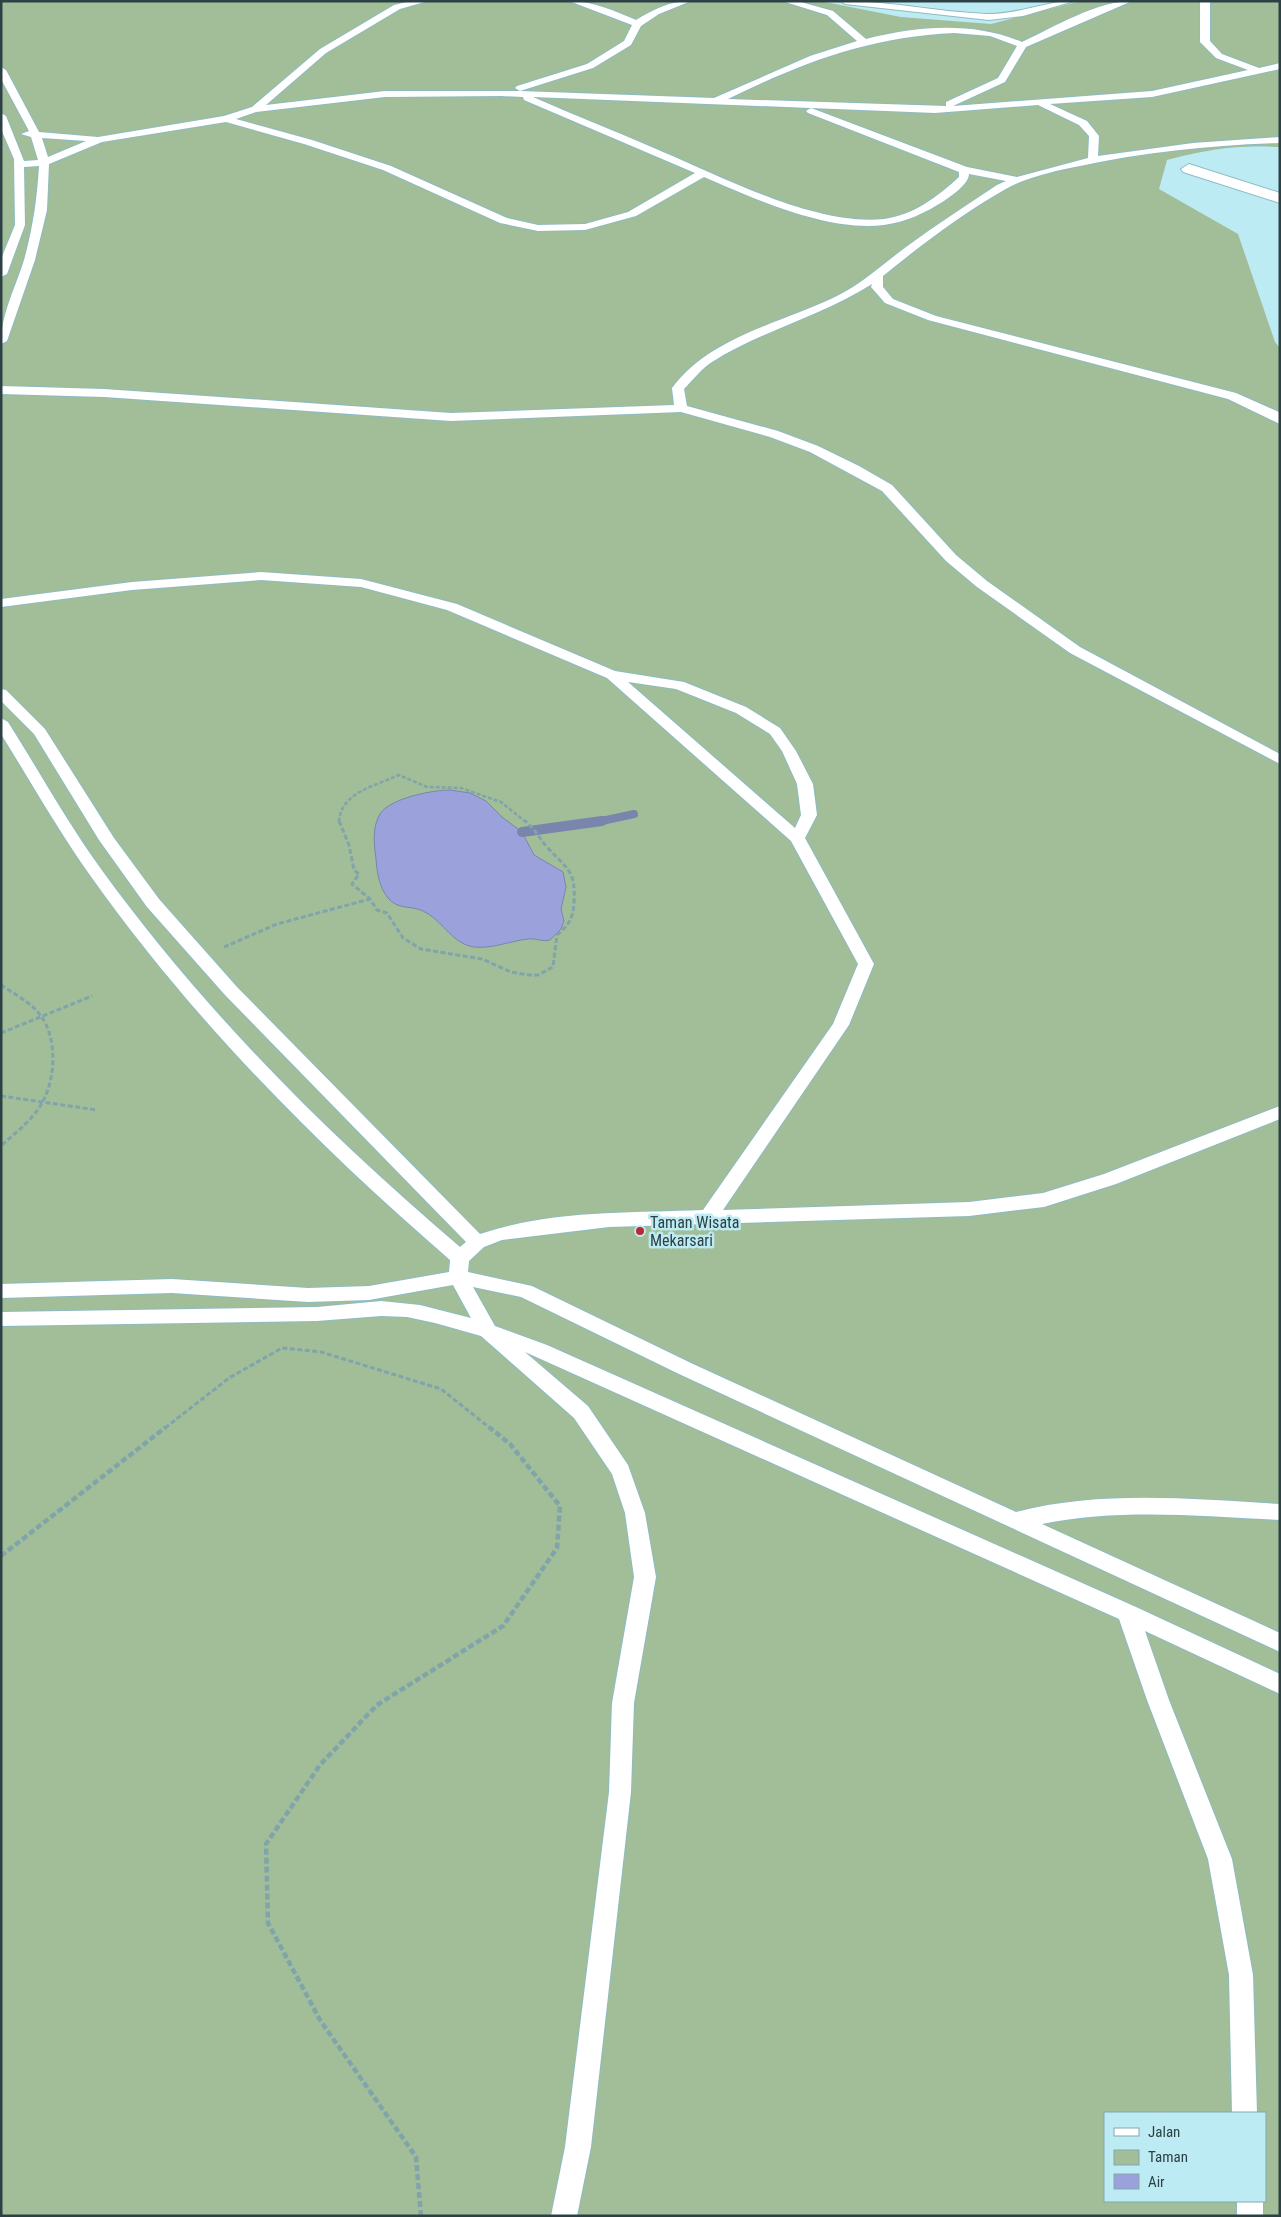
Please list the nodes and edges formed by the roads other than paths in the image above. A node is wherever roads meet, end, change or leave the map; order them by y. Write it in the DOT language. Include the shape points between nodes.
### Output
graph roads {
  1 [pos="424,1"];
  2 [pos="572,1"];
  3 [pos="687,1"];
  4 [pos="786,1"];
  5 [pos="845,1"];
  6 [pos="1070,1"];
  7 [pos="1128,1"];
  8 [pos="1204,1"];
  9 [pos="637,24"];
  10 [pos="864,41"];
  11 [pos="1022,45"];
  12 [pos="1280,66"];
  13 [pos="1,70"];
  14 [pos="1257,71"];
  15 [pos="1280,72"];
  16 [pos="501,93"];
  17 [pos="517,94"];
  18 [pos="712,103"];
  19 [pos="1036,103"];
  20 [pos="797,106"];
  21 [pos="255,109"];
  22 [pos="935,110"];
  23 [pos="1,116"];
  24 [pos="226,119"];
  25 [pos="35,133"];
  26 [pos="10,135"];
  27 [pos="100,139"];
  28 [pos="1280,140"];
  29 [pos="1093,159"];
  30 [pos="44,162"];
  31 [pos="19,165"];
  32 [pos="1189,169"];
  33 [pos="964,170"];
  34 [pos="703,173"];
  35 [pos="1017,180"];
  36 [pos="1280,198"];
  37 [pos="1,274"];
  38 [pos="878,274"];
  39 [pos="1,341"];
  40 [pos="1,390"];
  41 [pos="681,408"];
  42 [pos="1280,420"];
  43 [pos="1,603"];
  44 [pos="612,675"];
  45 [pos="1,693"];
  46 [pos="1,722"];
  47 [pos="40,732"];
  48 [pos="6,739"];
  49 [pos="1280,760"];
  50 [pos="797,838"];
  51 [pos="1280,1112"];
  52 [pos="708,1218"];
  53 [pos="477,1242"];
  54 [pos="459,1268"];
  55 [pos="1,1291"];
  56 [pos="1,1319"];
  57 [pos="488,1330"];
  58 [pos="1280,1512"];
  59 [pos="1018,1520"];
  60 [pos="1128,1613"];
  61 [pos="1280,1643"];
  62 [pos="1280,1685"];
  63 [pos="1245,2112"];
  64 [pos="1250,2202"];
  65 [pos="564,2216"];
  66 [pos="1250,2216"];
  1 -- 21 [label="lane" via="397,7 323,51"];
  2 -- 9 [label="lane"];
  3 -- 9 [label="lane" via="656,12"];
  4 -- 10 [label="lane" via="830,13"];
  5 -- 6 [label="lane" via="990,17 1023,13"];
  7 -- 11 [label="lane"];
  8 -- 14 [label="lane" via="1205,42 1219,56"];
  9 -- 16 [label="lane" via="628,43 590,66 547,82"];
  10 -- 11 [label="lane" via="928,30 991,33"];
  10 -- 18 [label="lane" via="772,74"];
  11 -- 22 [label="lane" via="1002,80"];
  12 -- 14 [label="lane"];
  13 -- 25 [label="lane"];
  14 -- 15 [label="lane"];
  14 -- 19 [label="lane" via="1152,94"];
  16 -- 17 [label="lane"];
  16 -- 21 [label="lane" via="385,94"];
  17 -- 18 [label="lane"];
  17 -- 34 [label="lane"];
  18 -- 20 [label="lane"];
  19 -- 22 [label="lane"];
  19 -- 29 [label="lane" via="1083,122 1094,136"];
  20 -- 22 [label="lane"];
  20 -- 33 [label="lane"];
  21 -- 24 [label="lane"];
  23 -- 26 [label="lane"];
  24 -- 27 [label="lane"];
  24 -- 34 [label="lane" via="387,168 504,221 538,228 585,226 632,214"];
  25 -- 26 [label="lane"];
  25 -- 27 [label="lane"];
  25 -- 30 [label="lane"];
  26 -- 31 [label="lane"];
  27 -- 30 [label="lane"];
  28 -- 29 [label="lane" via="1193,144"];
  29 -- 35 [label="lane"];
  30 -- 31 [label="lane"];
  30 -- 39 [label="lane" via="42,210 29,260"];
  31 -- 37 [label="lane" via="20,225"];
  32 -- 36 [label="street"];
  33 -- 34 [label="lane" via="964,178 939,200 916,213 890,221 862,224 823,217 748,193"];
  33 -- 35 [label="lane"];
  35 -- 38 [label="lane" via="1001,187"];
  38 -- 41 [label="lane" via="840,299 781,322 706,360 678,388"];
  38 -- 42 [label="lane" via="877,287 889,301 932,318 1232,396"];
  40 -- 41 [label="lane" via="104,392 451,416"];
  41 -- 49 [label="lane" via="774,434 855,469 887,488 951,558 976,579 1075,650"];
  43 -- 44 [label="lane" via="132,586 260,576 361,583 452,607"];
  44 -- 50 [label="lane"];
  44 -- 50 [label="lane" via="679,685 741,710 775,732 789,751 805,784 809,815"];
  45 -- 47 [label="lane"];
  46 -- 48 [label="lane"];
  47 -- 48 [label="lane"];
  47 -- 53 [label="lane" via="107,840 153,903 200,957"];
  48 -- 54 [label="lane" via="135,925 203,1008 282,1092"];
  50 -- 52 [label="lane" via="866,964 841,1025"];
  51 -- 52 [label="lane" via="1110,1179 1044,1200 970,1209"];
  52 -- 53 [label="lane" via="608,1220 549,1226 500,1234"];
  53 -- 54 [label="lane"];
  54 -- 55 [label="lane" via="369,1293 308,1295 172,1286"];
  54 -- 57 [label="lane"];
  54 -- 59 [label="lane" via="525,1291 686,1369"];
  56 -- 57 [label="lane" via="317,1314 363,1308 419,1312"];
  57 -- 60 [label="lane" via="540,1350"];
  57 -- 65 [label="lane" via="580,1412 622,1471 635,1513 646,1577 623,1704 620,1792 578,2147"];
  58 -- 59 [label="lane" via="1180,1506 1055,1511"];
  59 -- 61 [label="lane"];
  60 -- 62 [label="lane"];
  60 -- 63 [label="lane" via="1220,1859 1241,1975"];
  64 -- 66 [label="lane"];
}
